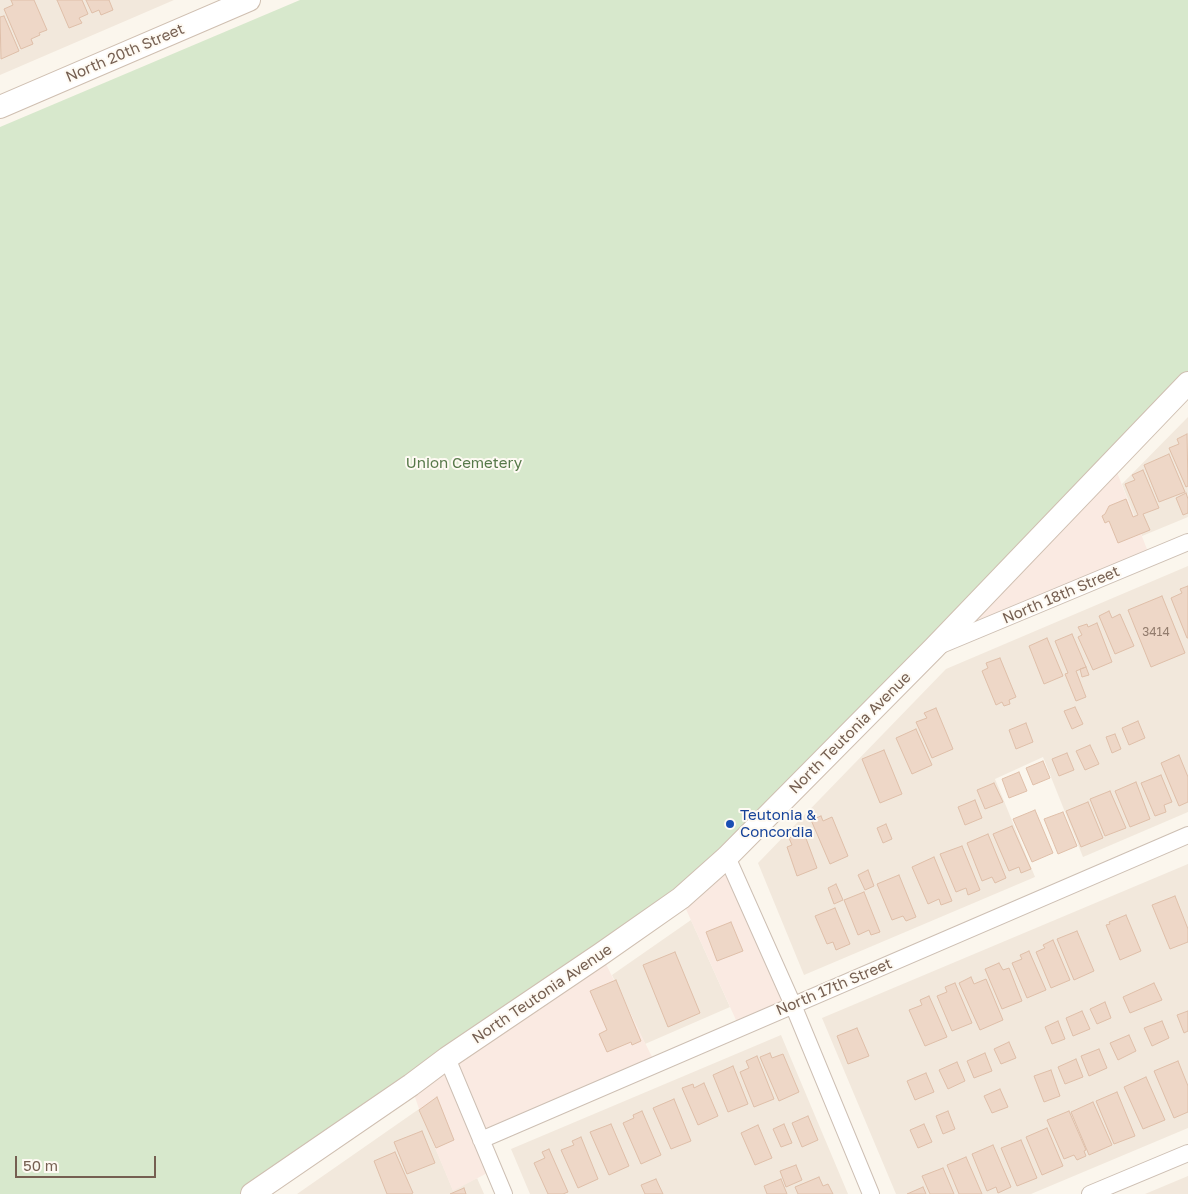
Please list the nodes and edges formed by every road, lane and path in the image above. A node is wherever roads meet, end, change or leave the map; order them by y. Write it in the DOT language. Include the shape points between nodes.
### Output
graph roads {
  1 [pos="249,0"];
  2 [pos="226,4"];
  3 [pos="0,106"];
  4 [pos="1188,383"];
  5 [pos="1188,542"];
  6 [pos="934,648"];
  7 [pos="1188,835"];
  8 [pos="727,857"];
  9 [pos="793,1005"];
  10 [pos="447,1058"];
  11 [pos="481,1140"];
  12 [pos="1188,1153"];
  13 [pos="252,1194"];
  14 [pos="504,1194"];
  15 [pos="871,1194"];
  16 [pos="1090,1194"];
  1 -- 2 [label="main road, North 20th Street"];
  2 -- 3 [label="main road, North 20th Street"];
  4 -- 6 [label="main road, North Teutonia Avenue"];
  5 -- 6 [label="street, North 18th Street"];
  6 -- 8 [label="main road, North Teutonia Avenue"];
  7 -- 9 [label="street, North 17th Street"];
  8 -- 9 [label="street"];
  8 -- 10 [label="main road, North Teutonia Avenue" via="681,898"];
  9 -- 11 [label="street, North 17th Street"];
  9 -- 15 [label="street"];
  10 -- 11 [label="street"];
  10 -- 13 [label="main road, North Teutonia Avenue"];
  11 -- 14 [label="street"];
  12 -- 16 [label="street"];
}
